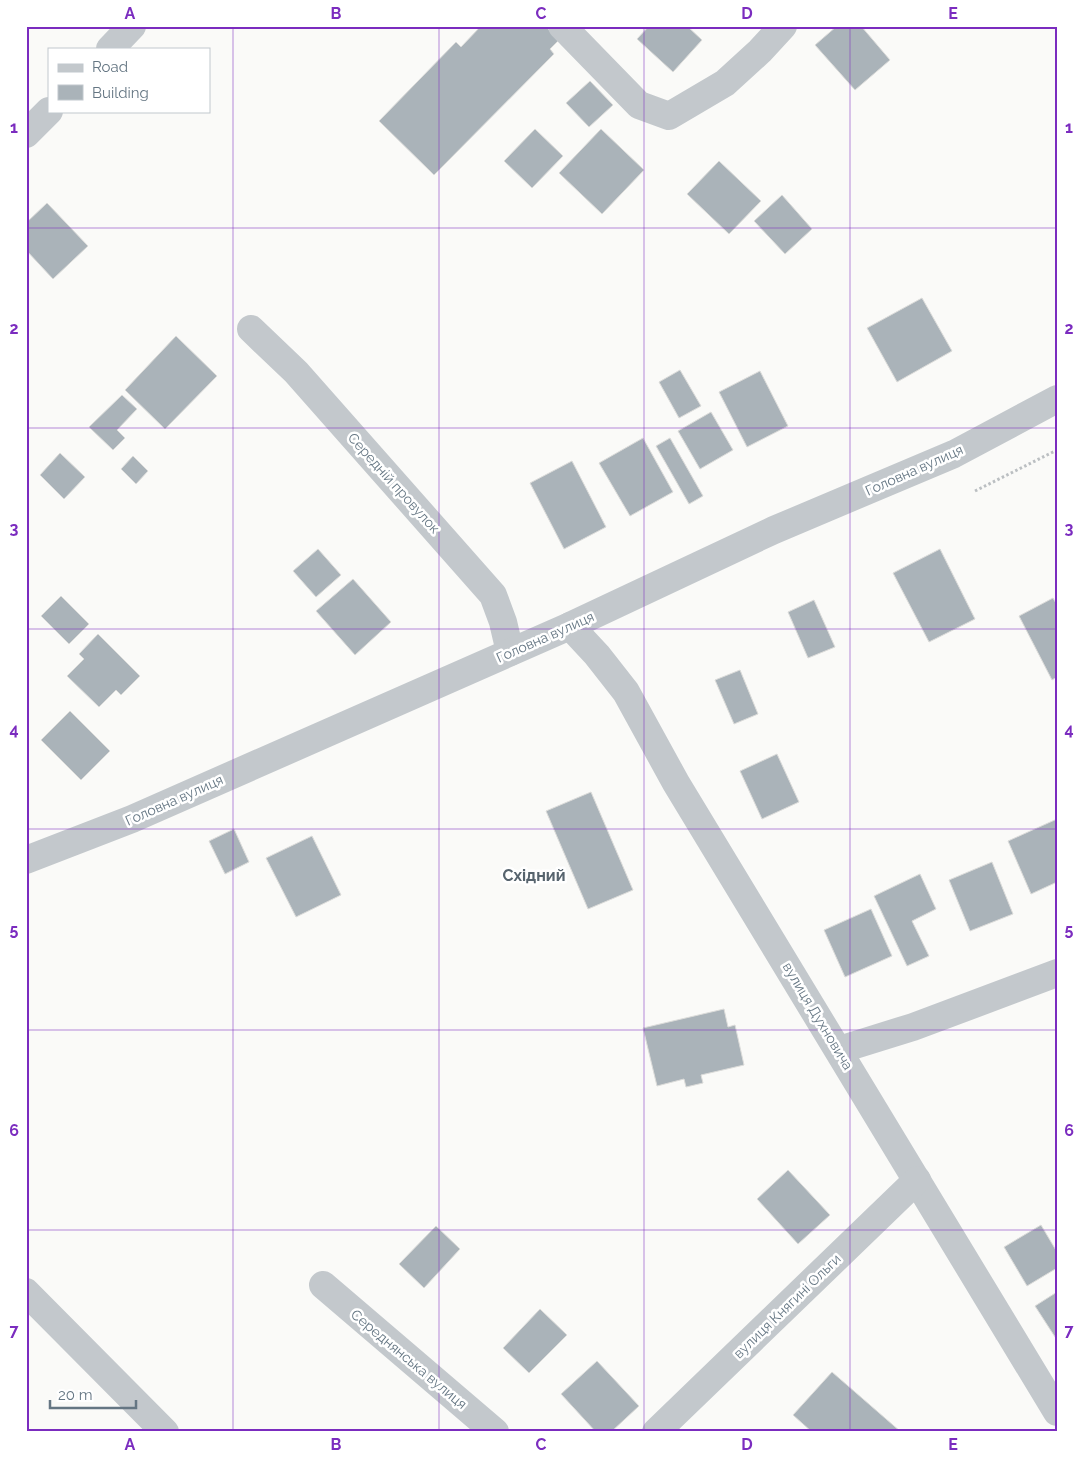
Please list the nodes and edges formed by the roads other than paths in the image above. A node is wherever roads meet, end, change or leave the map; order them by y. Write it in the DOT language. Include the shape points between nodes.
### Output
graph roads {
  1 [pos="132,26"];
  2 [pos="562,26"];
  3 [pos="783,26"];
  4 [pos="111,48"];
  5 [pos="48,112"];
  6 [pos="26,134"];
  7 [pos="251,329"];
  8 [pos="1057,399"];
  9 [pos="570,626"];
  10 [pos="510,652"];
  11 [pos="26,860"];
  12 [pos="1057,973"];
  13 [pos="839,1050"];
  14 [pos="917,1180"];
  15 [pos="323,1285"];
  16 [pos="26,1292"];
  17 [pos="1057,1412"];
  18 [pos="165,1432"];
  19 [pos="496,1432"];
  20 [pos="656,1432"];
  1 -- 4 [label="street"];
  2 -- 3 [label="street" via="640,105 669,116 725,83"];
  5 -- 6 [label="street"];
  7 -- 10 [label="street, Середній провулок" via="296,372 493,595"];
  8 -- 9 [label="street, Головна вулиця" via="954,454 774,530"];
  9 -- 10 [label="street, Головна вулиця"];
  9 -- 13 [label="street, вулиця Духновича" via="626,692 676,783"];
  10 -- 11 [label="street, Головна вулиця" via="132,819"];
  12 -- 13 [label="street" via="913,1027"];
  13 -- 14 [label="street, вулиця Духновича"];
  14 -- 17 [label="street, вулиця Духновича"];
  14 -- 20 [label="street, вулиця Княгині Ольги"];
  15 -- 19 [label="street, Середнянська вулиця"];
  16 -- 18 [label="street"];
}
